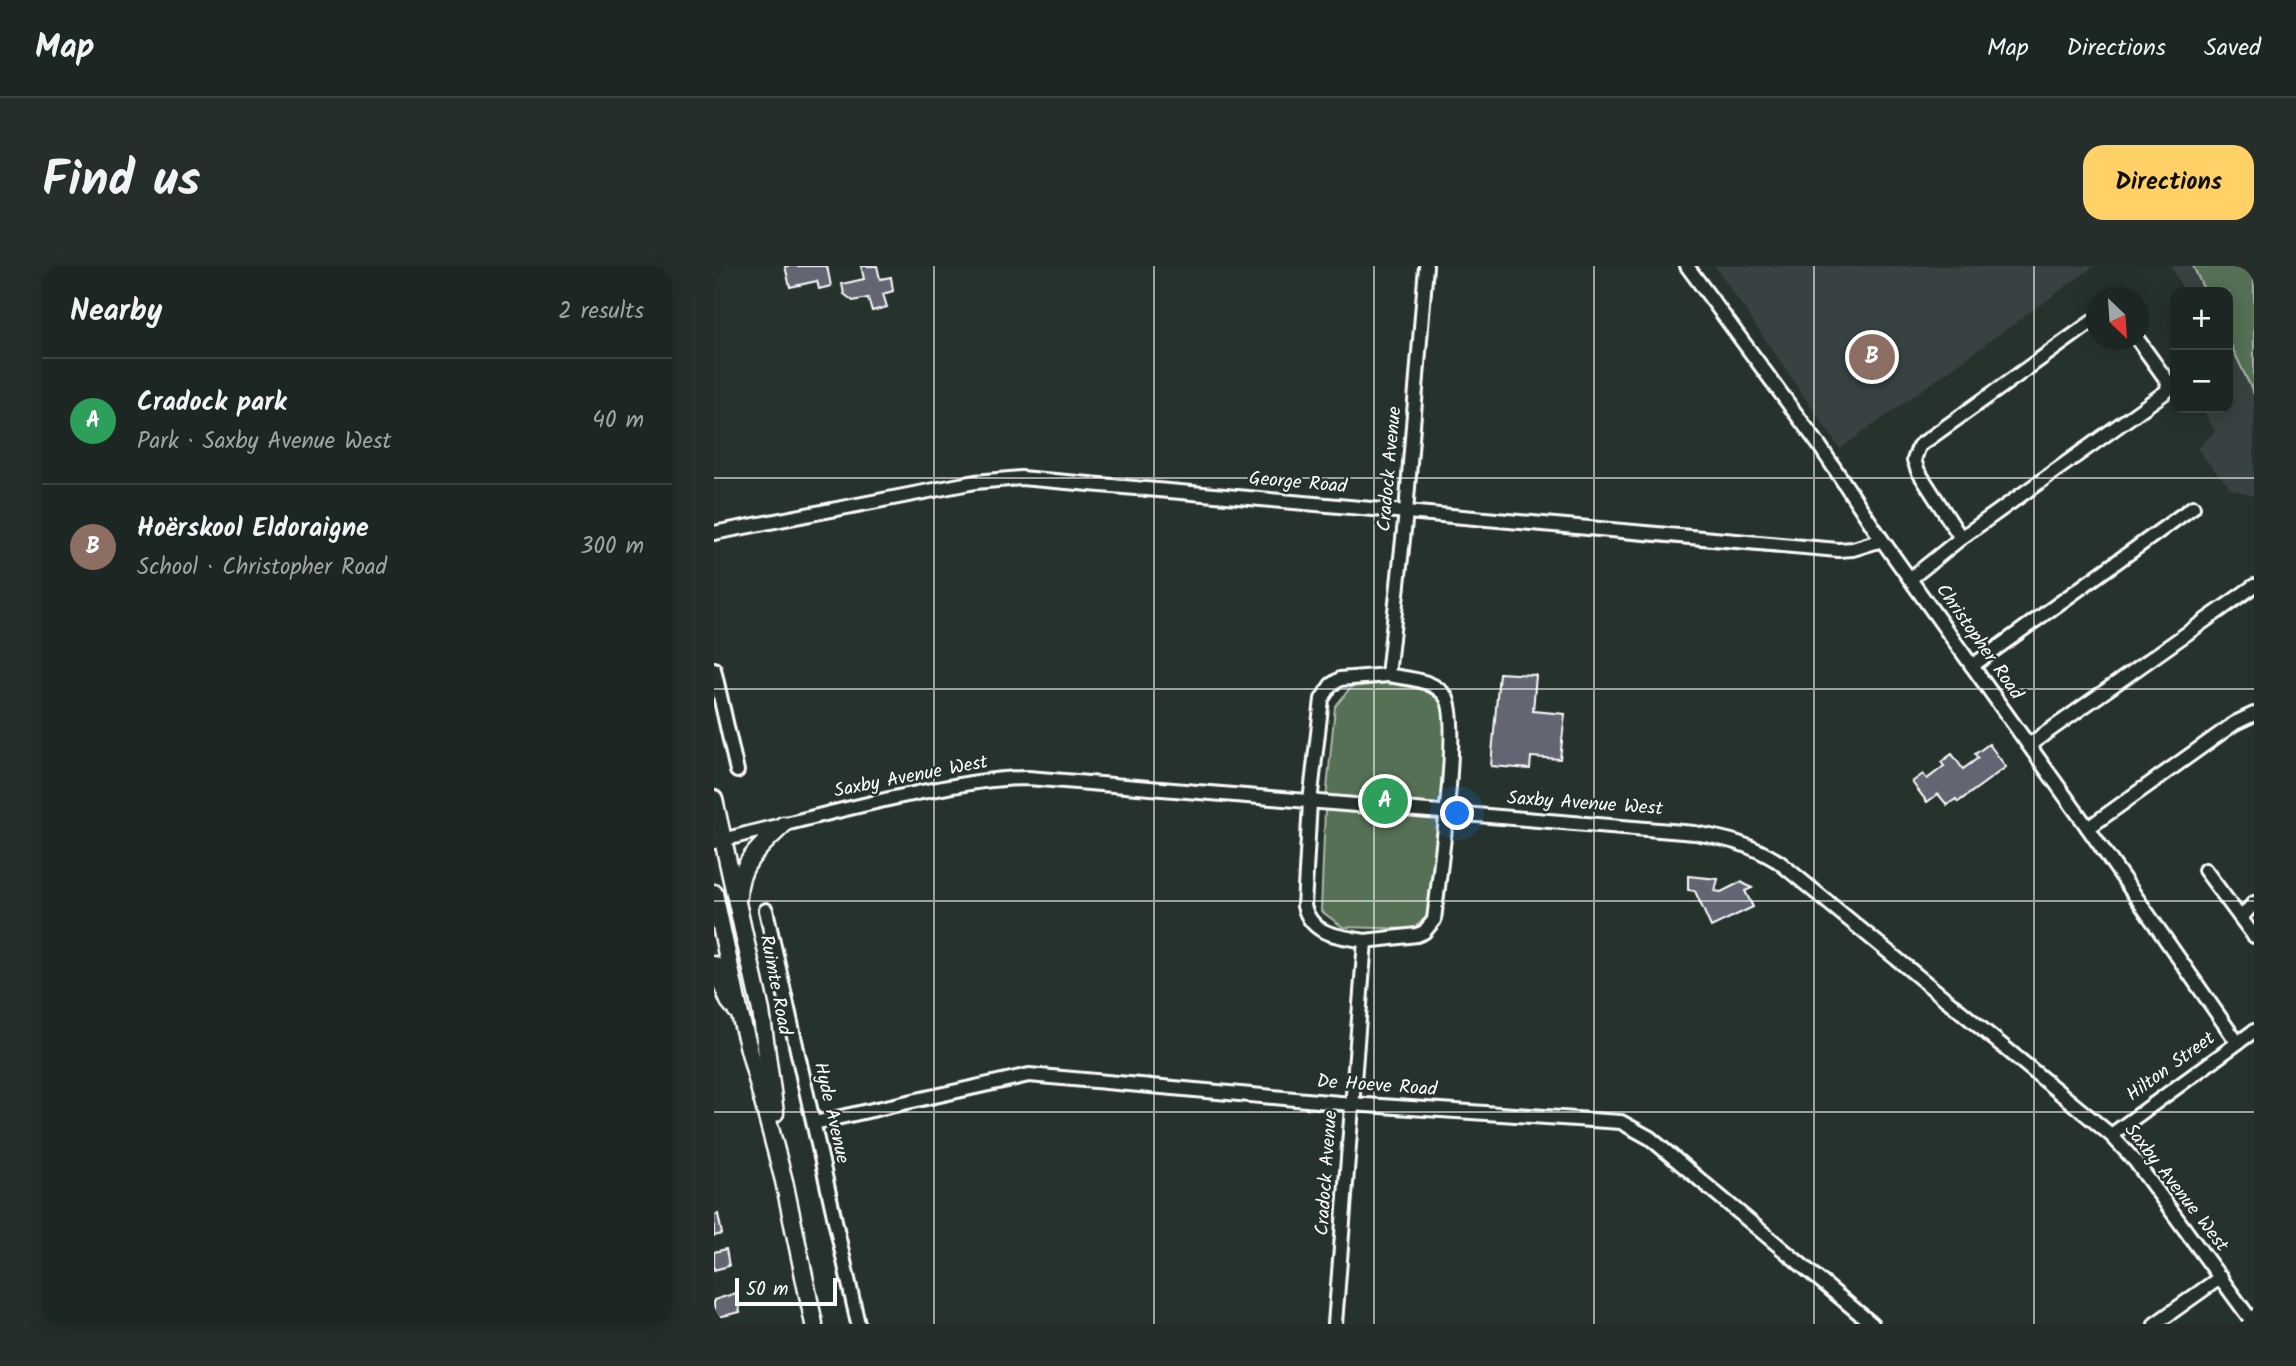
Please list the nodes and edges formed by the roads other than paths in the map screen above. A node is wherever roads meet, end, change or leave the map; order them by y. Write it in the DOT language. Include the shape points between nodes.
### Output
graph roads {
  1 [pos="1426,266"];
  2 [pos="1687,266"];
  3 [pos="2086,325"];
  4 [pos="2145,350"];
  5 [pos="2193,507"];
  6 [pos="1406,513"];
  7 [pos="714,533"];
  8 [pos="1961,538"];
  9 [pos="1882,540"];
  10 [pos="1910,579"];
  11 [pos="2254,586"];
  12 [pos="1972,666"];
  13 [pos="714,669"];
  14 [pos="1388,675"];
  15 [pos="2254,714"];
  16 [pos="2029,746"];
  17 [pos="737,771"];
  18 [pos="714,799"];
  19 [pos="1310,802"];
  20 [pos="1446,814"];
  21 [pos="783,825"];
  22 [pos="2088,828"];
  23 [pos="718,841"];
  24 [pos="2205,870"];
  25 [pos="714,893"];
  26 [pos="2254,903"];
  27 [pos="766,909"];
  28 [pos="739,918"];
  29 [pos="2241,918"];
  30 [pos="2254,936"];
  31 [pos="1365,941"];
  32 [pos="714,965"];
  33 [pos="740,1015"];
  34 [pos="2254,1031"];
  35 [pos="2238,1042"];
  36 [pos="1351,1104"];
  37 [pos="814,1123"];
  38 [pos="2111,1135"];
  39 [pos="784,1181"];
  40 [pos="2221,1276"];
  41 [pos="814,1324"];
  42 [pos="858,1324"];
  43 [pos="1335,1324"];
  44 [pos="1872,1324"];
  45 [pos="2155,1324"];
  46 [pos="2254,1324"];
  1 -- 6 [label="street, Cradock Avenue"];
  2 -- 9 [label="street, Christopher Road" via="1819,445"];
  3 -- 8 [label="street" via="1919,446 1914,460 1918,471"];
  4 -- 8 [label="street" via="2168,382 2167,391"];
  5 -- 12 [label="street"];
  6 -- 7 [label="street, George Road" via="1000,478"];
  6 -- 9 [label="street, George Road" via="1838,550"];
  6 -- 14 [label="street, Cradock Avenue"];
  8 -- 10 [label="street"];
  9 -- 10 [label="street, Christopher Road"];
  10 -- 12 [label="street, Christopher Road"];
  11 -- 16 [label="street"];
  12 -- 16 [label="street, Christopher Road"];
  13 -- 17 [label="street"];
  14 -- 19 [label="street" via="1340,679 1326,692"];
  14 -- 20 [label="street" via="1433,684 1447,697 1452,715"];
  15 -- 22 [label="street"];
  16 -- 22 [label="street, Christopher Road"];
  18 -- 23 [label="main road, Ruimte Road"];
  19 -- 20 [label="street, Saxby Avenue West"];
  19 -- 21 [label="street, Saxby Avenue West" via="1002,778"];
  19 -- 31 [label="street" via="1307,917 1326,933"];
  20 -- 31 [label="street" via="1434,920 1417,935"];
  20 -- 38 [label="street, Saxby Avenue West" via="1695,833 1756,848 1779,862"];
  21 -- 23 [label="street, Saxby Avenue West"];
  21 -- 28 [label="main road" via="749,858 738,887"];
  22 -- 35 [label="street, Christopher Road"];
  23 -- 28 [label="main road, Ruimte Road"];
  24 -- 29 [label="street"];
  25 -- 33 [label="main road, Ruimte Road"];
  26 -- 29 [label="street"];
  27 -- 37 [label="street, Hyde Avenue"];
  28 -- 39 [label="main road, Ruimte Road" via="761,1011"];
  29 -- 30 [label="street"];
  31 -- 36 [label="street, Cradock Avenue"];
  32 -- 33 [label="main road"];
  33 -- 39 [label="main road, Ruimte Road"];
  34 -- 35 [label="street, Hilton Street"];
  35 -- 38 [label="street, Hilton Street"];
  36 -- 37 [label="street, De Hoeve Road" via="1029,1076"];
  36 -- 43 [label="street, Cradock Avenue"];
  36 -- 44 [label="street, De Hoeve Road" via="1621,1122 1650,1138"];
  37 -- 42 [label="street, Hyde Avenue"];
  38 -- 40 [label="street, Saxby Avenue West"];
  39 -- 41 [label="main road, Ruimte Road"];
  40 -- 45 [label="street"];
  40 -- 46 [label="street, Saxby Avenue West"];
}
